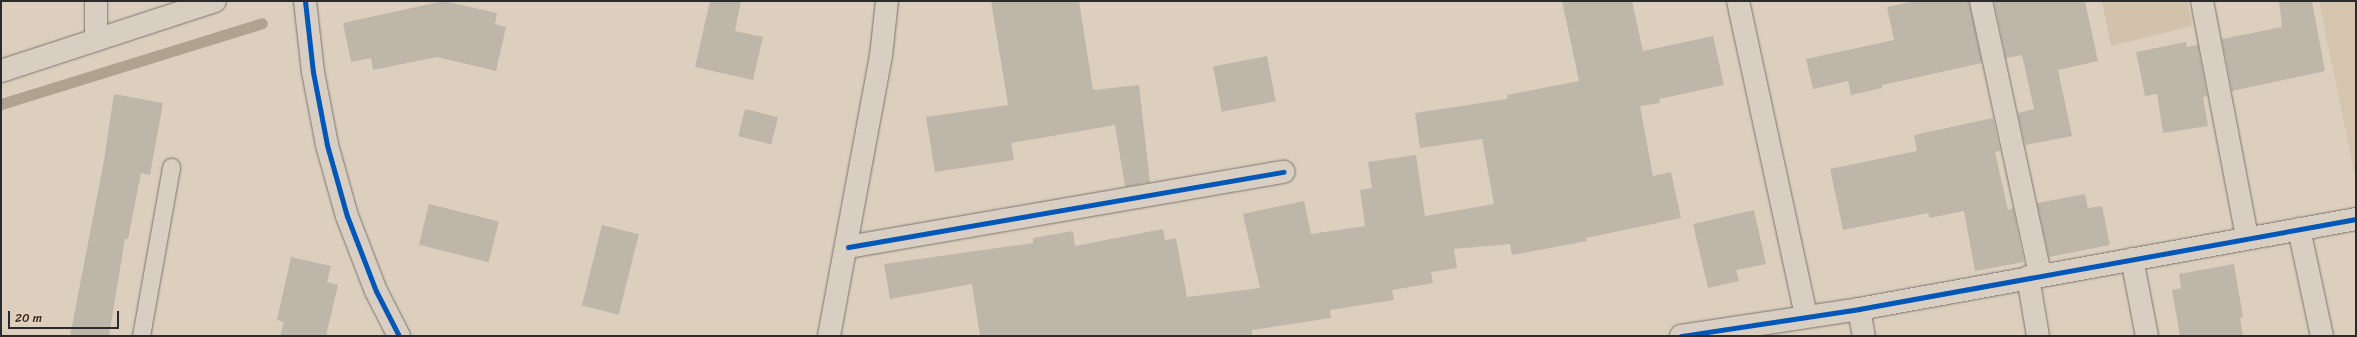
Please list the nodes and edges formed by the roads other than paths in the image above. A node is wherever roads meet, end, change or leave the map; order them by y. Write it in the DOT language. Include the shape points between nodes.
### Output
graph roads {
  1 [pos="96,1"];
  2 [pos="215,1"];
  3 [pos="306,1"];
  4 [pos="887,1"];
  5 [pos="1738,1"];
  6 [pos="1982,1"];
  7 [pos="2202,1"];
  8 [pos="96,40"];
  9 [pos="1,72"];
  10 [pos="171,167"];
  11 [pos="1284,172"];
  12 [pos="2356,219"];
  13 [pos="2299,229"];
  14 [pos="2247,237"];
  15 [pos="848,247"];
  16 [pos="2132,258"];
  17 [pos="2034,276"];
  18 [pos="1858,309"];
  19 [pos="1806,315"];
  20 [pos="141,336"];
  21 [pos="399,336"];
  22 [pos="829,336"];
  23 [pos="1681,336"];
  24 [pos="1864,336"];
  25 [pos="2038,336"];
  26 [pos="2148,336"];
  27 [pos="2322,336"];
  1 -- 8 [label="street"];
  2 -- 8 [label="street"];
  3 -- 21 [label="street" via="313,72 327,145 343,202 376,291"];
  4 -- 15 [label="street" via="881,56"];
  5 -- 19 [label="street"];
  6 -- 17 [label="street"];
  7 -- 14 [label="street"];
  8 -- 9 [label="street"];
  10 -- 20 [label="lane"];
  11 -- 15 [label="street"];
  12 -- 13 [label="street"];
  13 -- 14 [label="street"];
  13 -- 27 [label="street"];
  14 -- 16 [label="street"];
  15 -- 22 [label="street"];
  16 -- 17 [label="street"];
  16 -- 26 [label="street"];
  17 -- 18 [label="street"];
  17 -- 25 [label="street"];
  18 -- 19 [label="street"];
  18 -- 24 [label="street"];
  19 -- 23 [label="street"];
}
